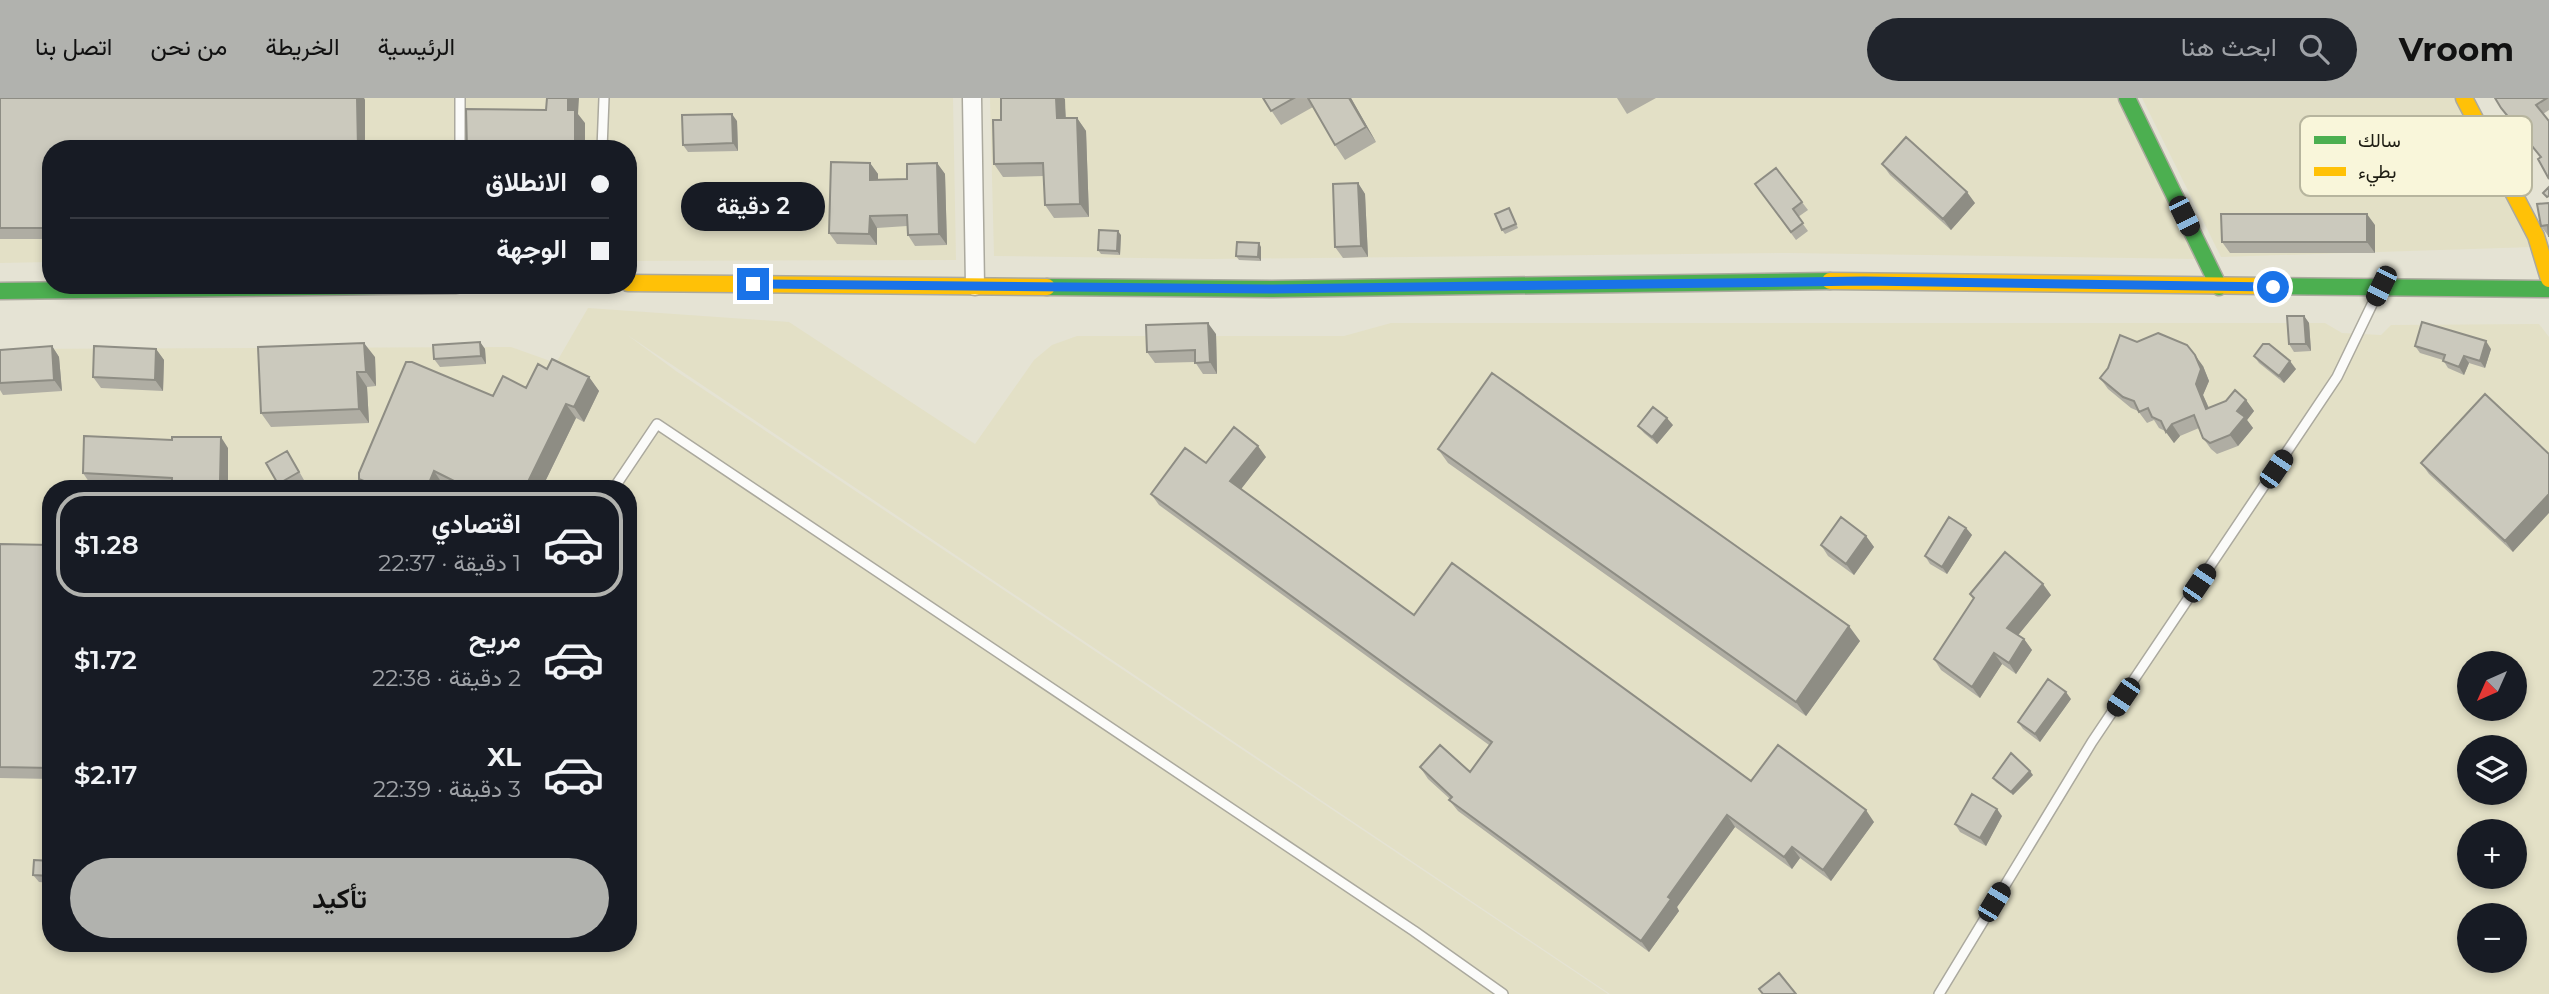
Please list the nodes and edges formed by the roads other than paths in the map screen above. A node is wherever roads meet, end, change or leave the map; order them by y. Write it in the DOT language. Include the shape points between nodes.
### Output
graph roads {
  1 [pos="460,98"];
  2 [pos="604,98"];
  3 [pos="972,98"];
  4 [pos="2127,98"];
  5 [pos="2464,98"];
  6 [pos="2473,116"];
  7 [pos="460,140"];
  8 [pos="603,140"];
  9 [pos="2515,196"];
  10 [pos="2549,279"];
  11 [pos="637,283"];
  12 [pos="975,286"];
  13 [pos="2381,286"];
  14 [pos="2219,287"];
  15 [pos="2549,289"];
  16 [pos="42,290"];
  17 [pos="0,291"];
  18 [pos="619,480"];
  19 [pos="1503,994"];
  20 [pos="1939,994"];
  1 -- 7 [label="lane"];
  2 -- 8 [label="lane"];
  3 -- 12 [label="street"];
  4 -- 14 [label="main road"];
  5 -- 6 [label="main road"];
  9 -- 10 [label="main road" via="2536,236"];
  11 -- 12 [label="main road"];
  12 -- 14 [label="main road" via="1272,289 1864,281"];
  13 -- 14 [label="main road"];
  13 -- 15 [label="main road"];
  13 -- 20 [label="lane" via="2337,377 2092,742"];
  16 -- 17 [label="main road"];
  18 -- 19 [label="lane" via="657,424"];
}
